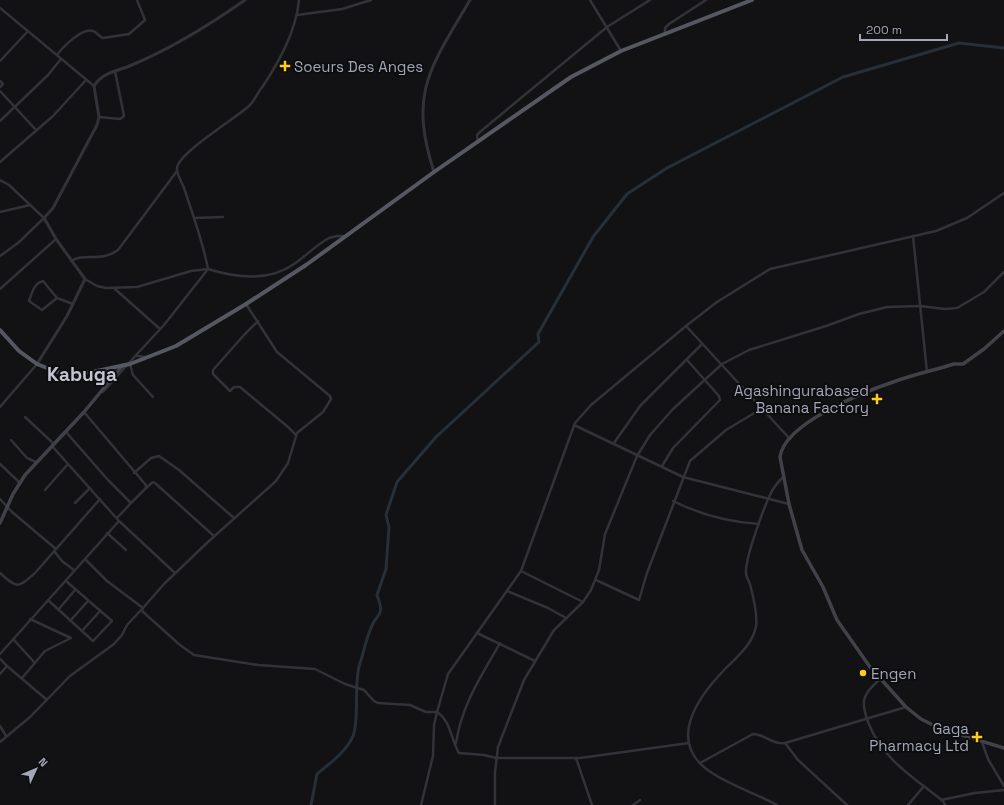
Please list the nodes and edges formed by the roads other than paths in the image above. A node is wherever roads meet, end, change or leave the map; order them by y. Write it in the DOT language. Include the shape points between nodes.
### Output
graph roads {
  1 [pos="136,0"];
  2 [pos="245,0"];
  3 [pos="299,0"];
  4 [pos="371,0"];
  5 [pos="470,0"];
  6 [pos="590,0"];
  7 [pos="650,0"];
  8 [pos="697,0"];
  9 [pos="706,0"];
  10 [pos="752,0"];
  11 [pos="700,4"];
  12 [pos="0,9"];
  13 [pos="297,15"];
  14 [pos="607,27"];
  15 [pos="28,31"];
  16 [pos="665,34"];
  17 [pos="621,51"];
  18 [pos="57,55"];
  19 [pos="61,59"];
  20 [pos="0,61"];
  21 [pos="115,71"];
  22 [pos="86,80"];
  23 [pos="0,81"];
  24 [pos="94,86"];
  25 [pos="0,87"];
  26 [pos="0,91"];
  27 [pos="16,107"];
  28 [pos="99,117"];
  29 [pos="0,121"];
  30 [pos="36,130"];
  31 [pos="478,142"];
  32 [pos="0,162"];
  33 [pos="177,171"];
  34 [pos="434,172"];
  35 [pos="0,180"];
  36 [pos="1004,193"];
  37 [pos="30,205"];
  38 [pos="0,212"];
  39 [pos="223,217"];
  40 [pos="44,218"];
  41 [pos="194,218"];
  42 [pos="345,236"];
  43 [pos="913,236"];
  44 [pos="56,239"];
  45 [pos="0,256"];
  46 [pos="71,261"];
  47 [pos="208,269"];
  48 [pos="1004,272"];
  49 [pos="85,279"];
  50 [pos="114,288"];
  51 [pos="0,289"];
  52 [pos="57,298"];
  53 [pos="73,304"];
  54 [pos="246,304"];
  55 [pos="920,306"];
  56 [pos="258,321"];
  57 [pos="686,326"];
  58 [pos="160,329"];
  59 [pos="0,330"];
  60 [pos="1004,331"];
  61 [pos="702,344"];
  62 [pos="139,352"];
  63 [pos="149,357"];
  64 [pos="687,360"];
  65 [pos="37,364"];
  66 [pos="130,364"];
  67 [pos="722,364"];
  68 [pos="123,365"];
  69 [pos="927,372"];
  70 [pos="705,380"];
  71 [pos="153,397"];
  72 [pos="2,402"];
  73 [pos="90,405"];
  74 [pos="0,407"];
  75 [pos="761,409"];
  76 [pos="84,412"];
  77 [pos="25,417"];
  78 [pos="574,425"];
  79 [pos="66,432"];
  80 [pos="296,435"];
  81 [pos="790,439"];
  82 [pos="12,440"];
  83 [pos="614,444"];
  84 [pos="53,445"];
  85 [pos="637,456"];
  86 [pos="36,462"];
  87 [pos="0,464"];
  88 [pos="68,464"];
  89 [pos="662,466"];
  90 [pos="134,473"];
  91 [pos="784,476"];
  92 [pos="682,477"];
  93 [pos="20,482"];
  94 [pos="147,486"];
  95 [pos="90,488"];
  96 [pos="45,490"];
  97 [pos="0,499"];
  98 [pos="100,499"];
  99 [pos="769,499"];
  100 [pos="674,501"];
  101 [pos="75,503"];
  102 [pos="131,503"];
  103 [pos="788,504"];
  104 [pos="8,506"];
  105 [pos="234,518"];
  106 [pos="118,519"];
  107 [pos="0,523"];
  108 [pos="759,524"];
  109 [pos="107,533"];
  110 [pos="214,536"];
  111 [pos="55,550"];
  112 [pos="126,550"];
  113 [pos="85,560"];
  114 [pos="74,570"];
  115 [pos="520,571"];
  116 [pos="0,573"];
  117 [pos="175,573"];
  118 [pos="596,580"];
  119 [pos="66,581"];
  120 [pos="76,590"];
  121 [pos="507,591"];
  122 [pos="48,600"];
  123 [pos="88,601"];
  124 [pos="583,602"];
  125 [pos="142,609"];
  126 [pos="58,610"];
  127 [pos="100,611"];
  128 [pos="566,618"];
  129 [pos="30,619"];
  130 [pos="70,621"];
  131 [pos="82,631"];
  132 [pos="477,633"];
  133 [pos="13,639"];
  134 [pos="500,643"];
  135 [pos="0,654"];
  136 [pos="0,659"];
  137 [pos="535,661"];
  138 [pos="35,662"];
  139 [pos="7,666"];
  140 [pos="0,674"];
  141 [pos="22,678"];
  142 [pos="880,679"];
  143 [pos="47,700"];
  144 [pos="906,707"];
  145 [pos="437,712"];
  146 [pos="868,719"];
  147 [pos="0,726"];
  148 [pos="6,736"];
  149 [pos="982,741"];
  150 [pos="0,742"];
  151 [pos="689,743"];
  152 [pos="784,743"];
  153 [pos="455,745"];
  154 [pos="1004,748"];
  155 [pos="496,758"];
  156 [pos="576,758"];
  157 [pos="700,763"];
  158 [pos="924,786"];
  159 [pos="1004,786"];
  160 [pos="1004,790"];
  161 [pos="640,800"];
  162 [pos="941,800"];
  163 [pos="421,805"];
  164 [pos="495,805"];
  165 [pos="592,805"];
  166 [pos="633,805"];
  167 [pos="776,805"];
  168 [pos="847,805"];
  169 [pos="908,805"];
  170 [pos="945,805"];
  1 -- 18 [label="street" via="145,20 129,34 103,38 93,30 88,30 67,42"];
  2 -- 21 [label="street" via="189,37"];
  3 -- 13 [label="street"];
  4 -- 13 [label="street" via="342,9"];
  5 -- 34 [label="street" via="434,62 423,98 424,135"];
  6 -- 14 [label="street"];
  7 -- 14 [label="street"];
  8 -- 11 [label="street"];
  9 -- 11 [label="street"];
  10 -- 16 [label="highway"];
  11 -- 16 [label="street" via="669,24 665,28"];
  12 -- 15 [label="street"];
  13 -- 33 [label="street" via="287,43 255,98 239,114 184,156 177,165"];
  14 -- 17 [label="street"];
  14 -- 31 [label="street" via="481,131"];
  15 -- 18 [label="street"];
  15 -- 20 [label="street"];
  16 -- 17 [label="highway"];
  17 -- 31 [label="highway" via="571,77"];
  18 -- 19 [label="street"];
  19 -- 22 [label="street"];
  19 -- 27 [label="street" via="48,76"];
  21 -- 24 [label="street" via="97,80"];
  21 -- 28 [label="street" via="124,116 120,119"];
  22 -- 24 [label="street"];
  22 -- 30 [label="street"];
  23 -- 25 [label="street" via="3,84"];
  24 -- 28 [label="street"];
  26 -- 27 [label="street"];
  27 -- 29 [label="street"];
  27 -- 30 [label="street"];
  28 -- 40 [label="street" via="53,208"];
  30 -- 32 [label="street"];
  31 -- 34 [label="highway"];
  33 -- 41 [label="street"];
  33 -- 46 [label="street" via="118,250 109,256 78,257"];
  34 -- 42 [label="highway"];
  35 -- 37 [label="street"];
  36 -- 43 [label="street" via="967,218 936,231"];
  37 -- 38 [label="street"];
  37 -- 40 [label="street"];
  39 -- 41 [label="street"];
  40 -- 44 [label="street"];
  40 -- 45 [label="street"];
  41 -- 47 [label="street"];
  42 -- 47 [label="street" via="329,238 287,269 271,275 247,277"];
  42 -- 54 [label="highway"];
  43 -- 55 [label="street"];
  43 -- 57 [label="street" via="770,269 717,302"];
  44 -- 46 [label="street"];
  44 -- 51 [label="street"];
  46 -- 49 [label="street"];
  47 -- 50 [label="street" via="191,271 137,287"];
  47 -- 58 [label="street"];
  48 -- 55 [label="street" via="984,292 957,308"];
  49 -- 50 [label="street" via="101,288"];
  49 -- 53 [label="street"];
  50 -- 58 [label="street"];
  52 -- 52 [label="street" via="42,310 29,300 37,284 43,281"];
  52 -- 53 [label="street"];
  53 -- 65 [label="street"];
  54 -- 56 [label="street"];
  54 -- 63 [label="highway" via="182,343"];
  55 -- 67 [label="street" via="887,307 859,314 749,350"];
  55 -- 69 [label="street"];
  56 -- 80 [label="street" via="277,352 331,397 330,404 323,412"];
  56 -- 80 [label="street" via="213,370 213,374 230,391 234,387 240,387"];
  57 -- 61 [label="street"];
  57 -- 78 [label="street" via="591,405"];
  58 -- 62 [label="street"];
  59 -- 65 [label="highway" via="19,351"];
  60 -- 69 [label="main road" via="963,364"];
  61 -- 64 [label="street"];
  61 -- 67 [label="street"];
  62 -- 63 [label="street" via="137,356"];
  62 -- 66 [label="street"];
  63 -- 66 [label="highway"];
  64 -- 70 [label="street"];
  64 -- 83 [label="street" via="640,406"];
  65 -- 68 [label="highway" via="58,372 74,374"];
  65 -- 72 [label="street"];
  66 -- 68 [label="highway"];
  66 -- 71 [label="street" via="133,375"];
  66 -- 73 [label="street"];
  67 -- 70 [label="street"];
  67 -- 75 [label="street"];
  68 -- 73 [label="main road"];
  69 -- 81 [label="main road" via="896,380 842,403 812,419"];
  70 -- 85 [label="street" via="673,409 650,435"];
  70 -- 89 [label="street" via="720,400 673,448"];
  72 -- 74 [label="street"];
  73 -- 76 [label="main road"];
  75 -- 81 [label="street"];
  75 -- 92 [label="street" via="737,423 695,455"];
  76 -- 79 [label="main road"];
  76 -- 90 [label="street"];
  77 -- 84 [label="street"];
  78 -- 83 [label="street"];
  78 -- 115 [label="street"];
  79 -- 84 [label="main road"];
  79 -- 102 [label="street"];
  80 -- 105 [label="street" via="288,462 278,478"];
  81 -- 91 [label="main road" via="781,451 780,457"];
  82 -- 86 [label="street" via="27,458"];
  83 -- 85 [label="street"];
  84 -- 86 [label="main road"];
  84 -- 88 [label="street"];
  85 -- 89 [label="street"];
  85 -- 118 [label="street" via="605,534"];
  86 -- 93 [label="main road"];
  87 -- 93 [label="street"];
  88 -- 95 [label="street"];
  88 -- 96 [label="street"];
  89 -- 92 [label="street"];
  90 -- 94 [label="street"];
  90 -- 105 [label="street" via="151,458 159,456"];
  91 -- 99 [label="street"];
  91 -- 103 [label="main road"];
  92 -- 99 [label="street"];
  92 -- 100 [label="street"];
  93 -- 104 [label="main road"];
  94 -- 102 [label="street"];
  94 -- 110 [label="street" via="155,483"];
  95 -- 98 [label="street"];
  95 -- 101 [label="street"];
  97 -- 104 [label="street"];
  98 -- 106 [label="street"];
  98 -- 111 [label="street"];
  99 -- 103 [label="street"];
  99 -- 108 [label="street"];
  100 -- 108 [label="street" via="712,517"];
  100 -- 118 [label="street" via="639,600"];
  102 -- 106 [label="street"];
  103 -- 142 [label="main road" via="802,550 823,587 837,620"];
  104 -- 107 [label="main road"];
  104 -- 111 [label="street"];
  105 -- 110 [label="street"];
  106 -- 109 [label="street"];
  106 -- 117 [label="street"];
  108 -- 151 [label="street" via="750,550 746,574 756,616 754,633 744,650 700,698 689,721"];
  109 -- 112 [label="street"];
  109 -- 113 [label="street"];
  110 -- 117 [label="street"];
  111 -- 114 [label="street" via="62,561"];
  111 -- 116 [label="street" via="21,586 12,584"];
  113 -- 114 [label="street"];
  113 -- 125 [label="street"];
  114 -- 119 [label="street"];
  115 -- 121 [label="street"];
  115 -- 124 [label="street"];
  117 -- 125 [label="street"];
  118 -- 124 [label="street"];
  119 -- 120 [label="street"];
  119 -- 122 [label="street"];
  120 -- 123 [label="street"];
  120 -- 126 [label="street"];
  121 -- 128 [label="street"];
  121 -- 132 [label="street"];
  122 -- 126 [label="street"];
  122 -- 129 [label="street"];
  123 -- 127 [label="street"];
  123 -- 130 [label="street"];
  124 -- 128 [label="street"];
  125 -- 143 [label="street" via="118,640 70,676"];
  125 -- 145 [label="street" via="194,655 258,665 315,669 366,691 378,703 410,705 426,712"];
  126 -- 130 [label="street"];
  127 -- 131 [label="street"];
  127 -- 131 [label="street" via="112,621 103,632 93,642"];
  128 -- 137 [label="street" via="554,630"];
  129 -- 133 [label="street"];
  129 -- 138 [label="street" via="71,638 45,651"];
  130 -- 131 [label="street"];
  132 -- 134 [label="street"];
  132 -- 145 [label="street" via="448,674"];
  133 -- 135 [label="street"];
  133 -- 138 [label="street"];
  134 -- 137 [label="street"];
  134 -- 153 [label="street" via="471,694"];
  136 -- 139 [label="street"];
  137 -- 155 [label="street" via="524,680"];
  138 -- 141 [label="street"];
  139 -- 140 [label="street"];
  139 -- 141 [label="street"];
  141 -- 143 [label="street"];
  142 -- 144 [label="main road"];
  142 -- 146 [label="street" via="866,694 864,702"];
  143 -- 148 [label="street"];
  144 -- 146 [label="street"];
  144 -- 149 [label="main road" via="939,728"];
  145 -- 153 [label="street" via="452,734"];
  145 -- 163 [label="street" via="433,756"];
  146 -- 152 [label="street"];
  146 -- 158 [label="street" via="876,738 890,758"];
  147 -- 148 [label="street"];
  148 -- 150 [label="street"];
  149 -- 154 [label="main road"];
  149 -- 159 [label="street" via="988,760"];
  151 -- 156 [label="street"];
  151 -- 157 [label="street"];
  152 -- 157 [label="street" via="753,734"];
  152 -- 168 [label="street" via="798,760"];
  153 -- 155 [label="street" via="461,754"];
  155 -- 156 [label="street"];
  155 -- 164 [label="street"];
  156 -- 165 [label="street"];
  157 -- 167 [label="street" via="712,773"];
  158 -- 162 [label="street"];
  158 -- 169 [label="street"];
  160 -- 162 [label="street"];
  161 -- 166 [label="street"];
  162 -- 170 [label="street"];
}
